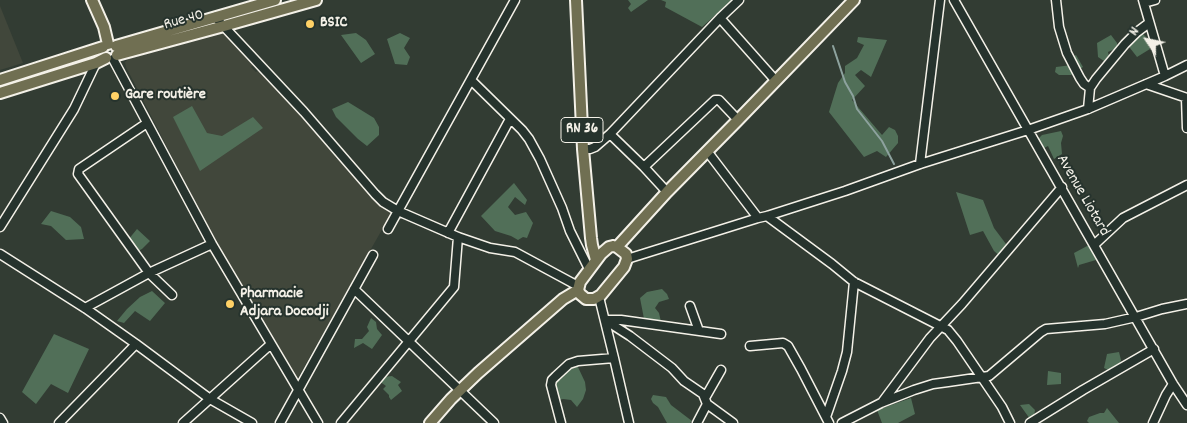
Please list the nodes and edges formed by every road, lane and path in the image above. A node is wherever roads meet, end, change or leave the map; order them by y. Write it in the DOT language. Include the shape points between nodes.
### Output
graph roads {
  1 [pos="92,0"];
  2 [pos="275,0"];
  3 [pos="515,0"];
  4 [pos="576,0"];
  5 [pos="739,0"];
  6 [pos="854,0"];
  7 [pos="940,0"];
  8 [pos="954,0"];
  9 [pos="1056,0"];
  10 [pos="1155,0"];
  11 [pos="311,1"];
  12 [pos="1143,2"];
  13 [pos="215,17"];
  14 [pos="720,18"];
  15 [pos="1150,23"];
  16 [pos="224,26"];
  17 [pos="108,51"];
  18 [pos="1187,65"];
  19 [pos="1165,76"];
  20 [pos="0,80"];
  21 [pos="471,80"];
  22 [pos="776,81"];
  23 [pos="1146,84"];
  24 [pos="1090,88"];
  25 [pos="0,93"];
  26 [pos="1186,98"];
  27 [pos="1088,109"];
  28 [pos="510,119"];
  29 [pos="738,120"];
  30 [pos="147,123"];
  31 [pos="1187,128"];
  32 [pos="1028,130"];
  33 [pos="610,134"];
  34 [pos="583,149"];
  35 [pos="707,152"];
  36 [pos="920,164"];
  37 [pos="644,167"];
  38 [pos="1187,184"];
  39 [pos="1062,187"];
  40 [pos="668,192"];
  41 [pos="398,211"];
  42 [pos="767,216"];
  43 [pos="758,218"];
  44 [pos="0,227"];
  45 [pos="388,229"];
  46 [pos="448,233"];
  47 [pos="458,237"];
  48 [pos="212,244"];
  49 [pos="1094,245"];
  50 [pos="617,247"];
  51 [pos="0,254"];
  52 [pos="373,255"];
  53 [pos="627,259"];
  54 [pos="596,260"];
  55 [pos="589,269"];
  56 [pos="149,273"];
  57 [pos="854,282"];
  58 [pos="578,288"];
  59 [pos="354,289"];
  60 [pos="172,295"];
  61 [pos="598,298"];
  62 [pos="1187,304"];
  63 [pos="690,306"];
  64 [pos="85,308"];
  65 [pos="1136,317"];
  66 [pos="605,320"];
  67 [pos="941,326"];
  68 [pos="699,331"];
  69 [pos="721,334"];
  70 [pos="408,341"];
  71 [pos="136,344"];
  72 [pos="271,344"];
  73 [pos="750,346"];
  74 [pos="1154,349"];
  75 [pos="614,358"];
  76 [pos="721,370"];
  77 [pos="982,377"];
  78 [pos="1173,384"];
  79 [pos="299,390"];
  80 [pos="460,390"];
  81 [pos="210,399"];
  82 [pos="706,401"];
  83 [pos="882,403"];
  84 [pos="1187,405"];
  85 [pos="0,418"];
  86 [pos="827,420"];
  87 [pos="63,422"];
  88 [pos="3,423"];
  89 [pos="183,423"];
  90 [pos="252,423"];
  91 [pos="280,423"];
  92 [pos="318,423"];
  93 [pos="341,423"];
  94 [pos="430,423"];
  95 [pos="494,423"];
  96 [pos="561,423"];
  97 [pos="628,423"];
  98 [pos="697,423"];
  99 [pos="733,423"];
  100 [pos="842,423"];
  101 [pos="1010,423"];
  102 [pos="1030,423"];
  103 [pos="1153,423"];
  1 -- 17 [label="main road"];
  2 -- 13 [label="main road, Rue 40"];
  3 -- 21 [label="street"];
  4 -- 34 [label="main road, RN 36"];
  5 -- 14 [label="street"];
  6 -- 22 [label="main road"];
  7 -- 36 [label="street"];
  8 -- 32 [label="street, Avenue Liotard"];
  9 -- 24 [label="street" via="1059,27 1067,53 1080,78"];
  10 -- 12 [label="street"];
  11 -- 16 [label="main road, Rue 40"];
  12 -- 15 [label="street"];
  13 -- 16 [label="street"];
  13 -- 17 [label="main road, Rue 40"];
  14 -- 22 [label="street"];
  14 -- 33 [label="street"];
  15 -- 19 [label="street"];
  15 -- 24 [label="street" via="1125,44"];
  16 -- 17 [label="main road, Rue 40"];
  16 -- 41 [label="street" via="374,194"];
  17 -- 20 [label="main road"];
  17 -- 25 [label="main road"];
  17 -- 30 [label="street"];
  17 -- 44 [label="street"];
  18 -- 19 [label="street"];
  19 -- 23 [label="street"];
  21 -- 28 [label="street"];
  21 -- 41 [label="street"];
  22 -- 29 [label="main road"];
  23 -- 26 [label="street"];
  23 -- 27 [label="street"];
  24 -- 27 [label="street"];
  26 -- 31 [label="street"];
  27 -- 32 [label="street"];
  28 -- 46 [label="street"];
  28 -- 55 [label="street" via="526,135 540,159"];
  29 -- 35 [label="main road"];
  29 -- 37 [label="street" via="719,100 715,100"];
  30 -- 48 [label="street"];
  30 -- 56 [label="street" via="79,169 78,174"];
  32 -- 36 [label="street"];
  32 -- 39 [label="street, Avenue Liotard"];
  33 -- 34 [label="street" via="595,147"];
  33 -- 37 [label="street"];
  34 -- 54 [label="main road, RN 36"];
  35 -- 40 [label="main road"];
  35 -- 43 [label="street"];
  36 -- 42 [label="street"];
  37 -- 40 [label="street"];
  38 -- 49 [label="street" via="1123,218"];
  39 -- 49 [label="street, Avenue Liotard"];
  39 -- 67 [label="street"];
  40 -- 50 [label="main road"];
  41 -- 45 [label="street"];
  41 -- 46 [label="street"];
  42 -- 43 [label="street"];
  42 -- 57 [label="street"];
  43 -- 53 [label="street"];
  46 -- 47 [label="street"];
  47 -- 58 [label="street" via="515,252"];
  47 -- 70 [label="street" via="454,287"];
  48 -- 56 [label="street"];
  48 -- 72 [label="street"];
  49 -- 65 [label="street, Avenue Liotard"];
  50 -- 53 [label="main road"];
  50 -- 54 [label="main road" via="609,248"];
  51 -- 64 [label="street"];
  52 -- 59 [label="street"];
  53 -- 61 [label="main road"];
  54 -- 55 [label="main road"];
  55 -- 58 [label="main road"];
  56 -- 60 [label="street"];
  56 -- 64 [label="street"];
  57 -- 67 [label="street"];
  57 -- 86 [label="street" via="847,352"];
  58 -- 61 [label="main road" via="586,299"];
  58 -- 80 [label="main road"];
  59 -- 70 [label="street"];
  59 -- 79 [label="street"];
  61 -- 66 [label="street"];
  62 -- 65 [label="street"];
  63 -- 68 [label="street"];
  64 -- 71 [label="street"];
  65 -- 74 [label="street, Avenue Liotard"];
  65 -- 77 [label="street" via="1105,324 1046,329 993,374"];
  66 -- 68 [label="street"];
  66 -- 75 [label="street"];
  66 -- 82 [label="street" via="672,368"];
  67 -- 77 [label="street" via="951,333"];
  67 -- 83 [label="street"];
  68 -- 69 [label="street"];
  70 -- 80 [label="street"];
  70 -- 93 [label="street"];
  71 -- 81 [label="street"];
  71 -- 87 [label="street"];
  72 -- 79 [label="street"];
  72 -- 81 [label="street"];
  73 -- 86 [label="street" via="783,343 788,346"];
  74 -- 78 [label="street, Avenue Liotard"];
  74 -- 102 [label="street"];
  75 -- 96 [label="street" via="578,360 552,380"];
  75 -- 97 [label="street"];
  76 -- 82 [label="street"];
  77 -- 83 [label="street" via="933,384"];
  77 -- 101 [label="street"];
  78 -- 84 [label="street, Avenue Liotard"];
  78 -- 103 [label="street"];
  79 -- 91 [label="street"];
  79 -- 92 [label="street"];
  80 -- 94 [label="main road"];
  80 -- 95 [label="street"];
  81 -- 89 [label="street"];
  81 -- 90 [label="street"];
  82 -- 98 [label="street"];
  82 -- 99 [label="street"];
  83 -- 100 [label="street"];
  85 -- 88 [label="street"];
}
